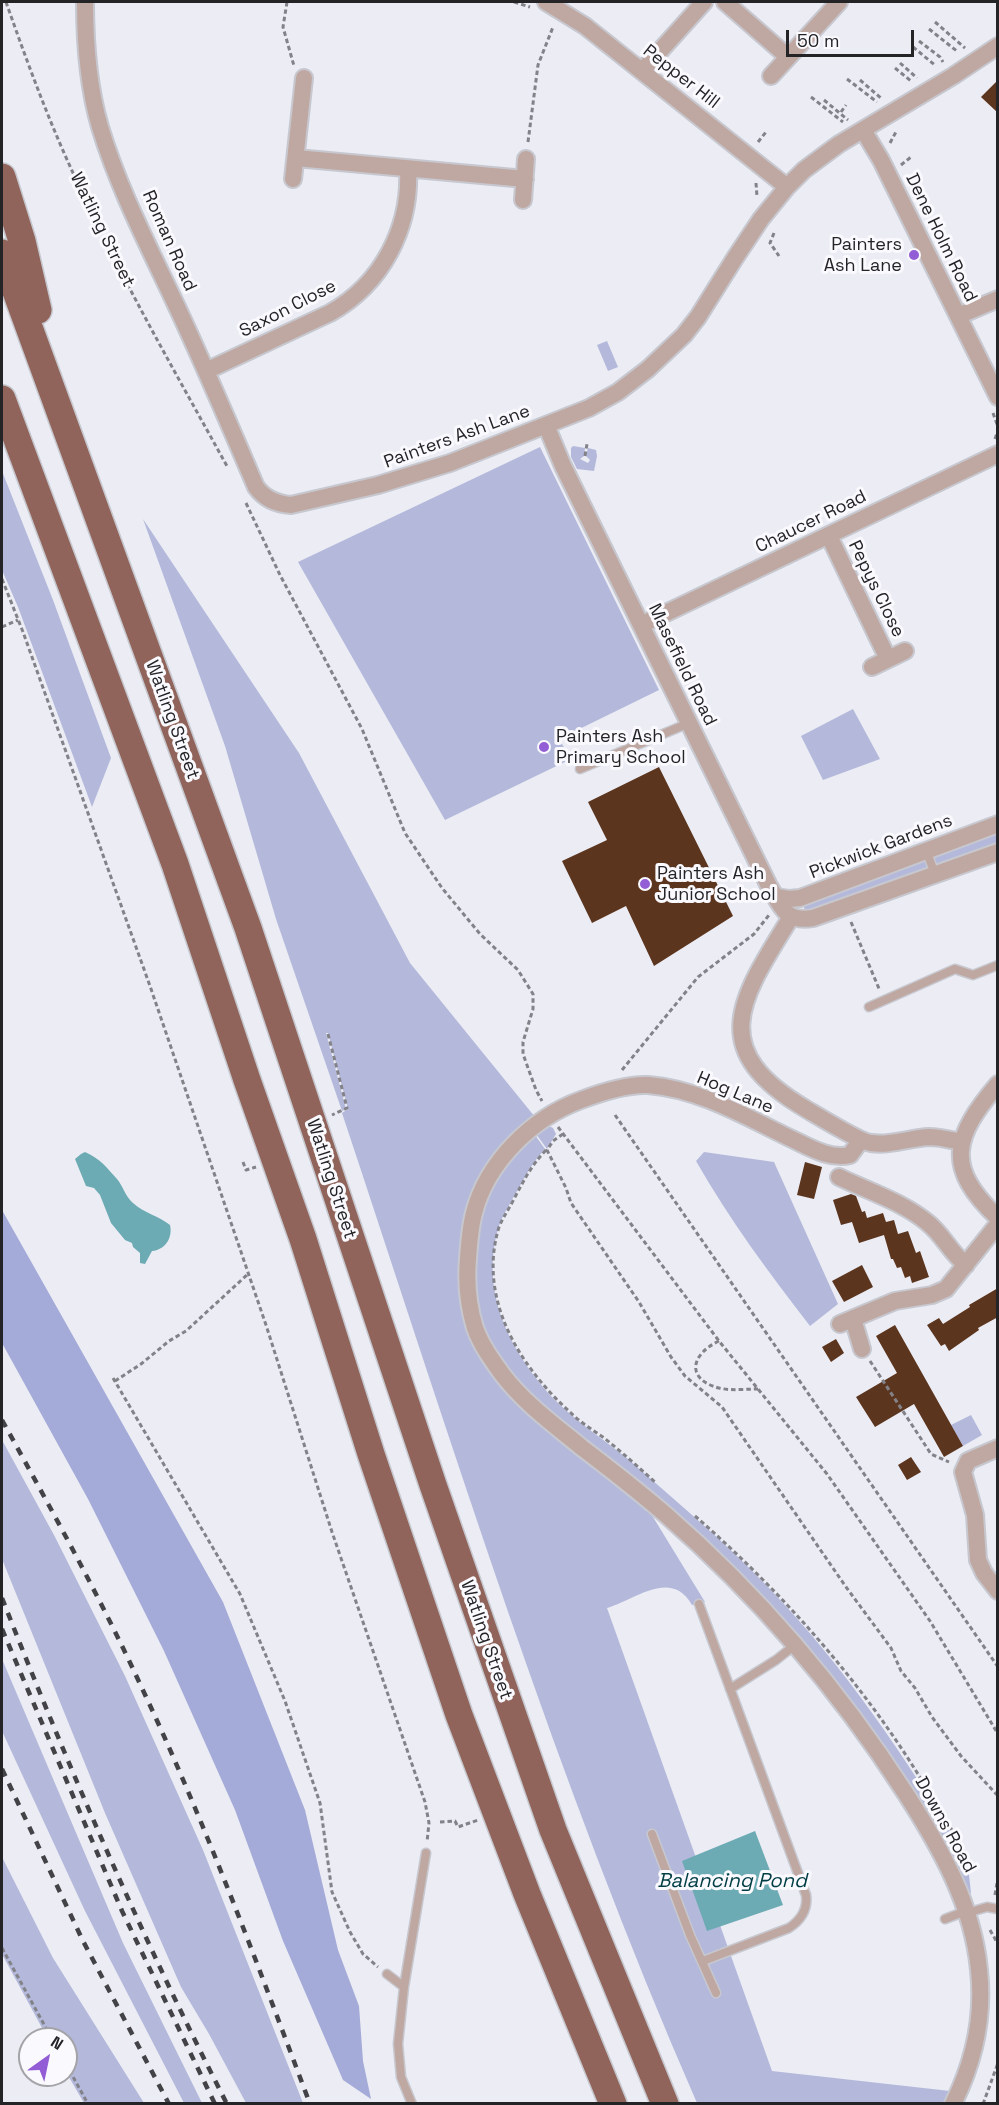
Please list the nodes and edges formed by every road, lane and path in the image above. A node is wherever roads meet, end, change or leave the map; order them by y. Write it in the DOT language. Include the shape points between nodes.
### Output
graph roads {
  1 [pos="6,2"];
  2 [pos="85,2"];
  3 [pos="287,2"];
  4 [pos="514,2"];
  5 [pos="704,2"];
  6 [pos="725,2"];
  7 [pos="839,2"];
  8 [pos="540,5"];
  9 [pos="557,20"];
  10 [pos="934,22"];
  11 [pos="929,29"];
  12 [pos="919,41"];
  13 [pos="998,46"];
  14 [pos="913,47"];
  15 [pos="965,48"];
  16 [pos="958,52"];
  17 [pos="788,57"];
  18 [pos="943,62"];
  19 [pos="900,63"];
  20 [pos="936,66"];
  21 [pos="895,68"];
  22 [pos="642,71"];
  23 [pos="771,76"];
  24 [pos="304,78"];
  25 [pos="847,78"];
  26 [pos="916,78"];
  27 [pos="860,80"];
  28 [pos="911,81"];
  29 [pos="859,88"];
  30 [pos="854,91"];
  31 [pos="811,97"];
  32 [pos="882,99"];
  33 [pos="824,100"];
  34 [pos="877,102"];
  35 [pos="846,105"];
  36 [pos="841,112"];
  37 [pos="848,120"];
  38 [pos="843,123"];
  39 [pos="900,128"];
  40 [pos="863,130"];
  41 [pos="766,132"];
  42 [pos="754,147"];
  43 [pos="890,148"];
  44 [pos="911,156"];
  45 [pos="296,158"];
  46 [pos="526,159"];
  47 [pos="408,169"];
  48 [pos="898,169"];
  49 [pos="2,177"];
  50 [pos="293,179"];
  51 [pos="525,179"];
  52 [pos="755,179"];
  53 [pos="787,187"];
  54 [pos="523,200"];
  55 [pos="757,202"];
  56 [pos="774,233"];
  57 [pos="2,253"];
  58 [pos="778,256"];
  59 [pos="998,300"];
  60 [pos="958,316"];
  61 [pos="207,371"];
  62 [pos="2,399"];
  63 [pos="994,402"];
  64 [pos="2,413"];
  65 [pos="63,419"];
  66 [pos="546,425"];
  67 [pos="998,429"];
  68 [pos="17,441"];
  69 [pos="587,444"];
  70 [pos="995,449"];
  71 [pos="585,456"];
  72 [pos="232,475"];
  73 [pos="249,491"];
  74 [pos="829,536"];
  75 [pos="2,579"];
  76 [pos="18,620"];
  77 [pos="641,625"];
  78 [pos="2,627"];
  79 [pos="905,651"];
  80 [pos="888,659"];
  81 [pos="872,667"];
  82 [pos="689,723"];
  83 [pos="580,769"];
  84 [pos="998,824"];
  85 [pos="926,850"];
  86 [pos="998,852"];
  87 [pos="935,874"];
  88 [pos="777,897"];
  89 [pos="845,907"];
  90 [pos="791,917"];
  91 [pos="998,965"];
  92 [pos="884,1001"];
  93 [pos="869,1007"];
  94 [pos="328,1034"];
  95 [pos="622,1070"];
  96 [pos="998,1084"];
  97 [pos="550,1115"];
  98 [pos="615,1115"];
  99 [pos="312,1122"];
  100 [pos="563,1134"];
  101 [pos="861,1140"];
  102 [pos="961,1142"];
  103 [pos="546,1150"];
  104 [pos="839,1177"];
  105 [pos="998,1218"];
  106 [pos="998,1224"];
  107 [pos="966,1265"];
  108 [pos="248,1274"];
  109 [pos="719,1341"];
  110 [pos="862,1349"];
  111 [pos="758,1389"];
  112 [pos="998,1448"];
  113 [pos="963,1469"];
  114 [pos="660,1486"];
  115 [pos="690,1512"];
  116 [pos="998,1591"];
  117 [pos="699,1604"];
  118 [pos="795,1645"];
  119 [pos="998,1667"];
  120 [pos="730,1689"];
  121 [pos="998,1734"];
  122 [pos="998,1796"];
  123 [pos="496,1814"];
  124 [pos="440,1822"];
  125 [pos="652,1834"];
  126 [pos="426,1853"];
  127 [pos="998,1877"];
  128 [pos="970,1878"];
  129 [pos="995,1895"];
  130 [pos="998,1909"];
  131 [pos="966,1912"];
  132 [pos="945,1919"];
  133 [pos="2,1948"];
  134 [pos="702,1961"];
  135 [pos="387,1974"];
  136 [pos="404,1987"];
  137 [pos="716,1993"];
  138 [pos="45,2027"];
  139 [pos="998,2063"];
  140 [pos="78,2085"];
  141 [pos="88,2103"];
  142 [pos="411,2103"];
  143 [pos="612,2103"];
  144 [pos="665,2103"];
  145 [pos="953,2103"];
  146 [pos="983,2103"];
  1 -- 72 [label="path, Watling Street" via="69,164 115,260"];
  2 -- 61 [label="street, Roman Road" via="87,56 100,128 124,191"];
  3 -- 24 [label="path" via="284,31 295,77"];
  4 -- 8 [label="path"];
  5 -- 22 [label="street"];
  6 -- 17 [label="street"];
  7 -- 17 [label="street"];
  8 -- 22 [label="street, Pepper Hill" via="585,26"];
  9 -- 46 [label="path" via="539,61"];
  10 -- 15 [label="path"];
  11 -- 16 [label="path"];
  12 -- 18 [label="path"];
  13 -- 40 [label="street, Painters Ash Lane"];
  14 -- 20 [label="path"];
  17 -- 23 [label="street"];
  19 -- 26 [label="path"];
  21 -- 28 [label="path"];
  22 -- 53 [label="street, Pepper Hill"];
  24 -- 45 [label="street"];
  25 -- 29 [label="path"];
  27 -- 32 [label="path"];
  29 -- 30 [label="path"];
  29 -- 34 [label="path"];
  31 -- 38 [label="path"];
  33 -- 36 [label="path"];
  35 -- 36 [label="path"];
  36 -- 37 [label="path"];
  39 -- 43 [label="path" via="892,137"];
  40 -- 53 [label="street, Painters Ash Lane" via="822,156"];
  40 -- 60 [label="street, Dene Holm Road"];
  41 -- 42 [label="path"];
  44 -- 48 [label="path"];
  45 -- 47 [label="street"];
  45 -- 50 [label="street"];
  46 -- 51 [label="street"];
  47 -- 51 [label="street"];
  47 -- 61 [label="street, Saxon Close" via="407,202 397,236 366,286 330,313"];
  49 -- 65 [label="highway" via="22,241"];
  51 -- 54 [label="street"];
  52 -- 55 [label="path"];
  53 -- 66 [label="street, Painters Ash Lane" via="676,344 607,399"];
  56 -- 58 [label="path" via="770,243"];
  57 -- 65 [label="highway, Watling Street"];
  59 -- 60 [label="street"];
  60 -- 63 [label="street, Dene Holm Road"];
  61 -- 73 [label="street, Roman Road"];
  62 -- 68 [label="highway"];
  63 -- 67 [label="path"];
  64 -- 68 [label="highway"];
  65 -- 99 [label="highway, Watling Street" via="248,928"];
  66 -- 73 [label="street, Painters Ash Lane" via="429,470 295,505"];
  66 -- 77 [label="street, Masefield Road"];
  67 -- 70 [label="path"];
  68 -- 123 [label="highway" via="175,864 459,1715"];
  69 -- 71 [label="path"];
  70 -- 74 [label="street, Chaucer Road"];
  73 -- 97 [label="path" via="280,575 362,729 405,833 442,888 480,934 518,970 533,994 523,1044 525,1064"];
  74 -- 77 [label="street, Chaucer Road"];
  74 -- 80 [label="street, Pepys Close"];
  75 -- 76 [label="path"];
  76 -- 78 [label="path"];
  76 -- 108 [label="path"];
  77 -- 82 [label="street, Masefield Road"];
  79 -- 80 [label="street, Pepys Close"];
  80 -- 81 [label="street, Pepys Close"];
  82 -- 83 [label="lane"];
  82 -- 88 [label="street, Masefield Road"];
  84 -- 85 [label="street, Pickwick Gardens"];
  85 -- 87 [label="lane"];
  85 -- 88 [label="street, Pickwick Gardens" via="800,898"];
  86 -- 87 [label="street"];
  87 -- 89 [label="street"];
  88 -- 90 [label="street, Masefield Road"];
  88 -- 95 [label="path" via="771,913 754,934 698,977"];
  89 -- 90 [label="street" via="810,919"];
  89 -- 92 [label="path"];
  90 -- 101 [label="street" via="746,998 741,1018 742,1044 758,1069 790,1098"];
  91 -- 92 [label="lane" via="973,975 955,969"];
  92 -- 93 [label="lane"];
  94 -- 99 [label="path" via="347,1109"];
  96 -- 102 [label="street" via="976,1112"];
  97 -- 100 [label="path"];
  97 -- 101 [label="street, Hog Lane" via="599,1094 649,1085 718,1104 833,1156 850,1155"];
  97 -- 118 [label="street, Downs Road" via="504,1155 474,1211 466,1280 477,1332 504,1375 533,1407 666,1515 717,1562"];
  98 -- 119 [label="path"];
  99 -- 144 [label="highway, Watling Street" via="549,1819"];
  100 -- 109 [label="path"];
  100 -- 122 [label="path" via="547,1150 571,1203 639,1302 671,1357 686,1376 722,1407 891,1648 901,1671 932,1717"];
  101 -- 102 [label="street" via="884,1143 931,1137"];
  102 -- 105 [label="street" via="960,1160 966,1179"];
  103 -- 114 [label="path" via="521,1184 498,1234 495,1288 503,1321 522,1358 553,1396"];
  104 -- 107 [label="street" via="922,1218"];
  106 -- 107 [label="street"];
  107 -- 110 [label="street" via="938,1294 895,1301 847,1322"];
  108 -- 126 [label="path" via="425,1802 429,1823"];
  108 -- 135 [label="path" via="186,1331 114,1379 240,1594 285,1701 320,1803 332,1892 363,1954"];
  109 -- 111 [label="path"];
  109 -- 111 [label="path" via="700,1352 695,1361 696,1372 704,1383 722,1389"];
  110 -- 113 [label="path" via="931,1454"];
  111 -- 121 [label="path" via="827,1474 930,1621"];
  112 -- 113 [label="street" via="969,1460"];
  113 -- 116 [label="street" via="975,1520 978,1560"];
  115 -- 128 [label="path" via="776,1593 862,1694 929,1790 965,1853"];
  117 -- 120 [label="lane"];
  118 -- 120 [label="lane"];
  118 -- 131 [label="street, Downs Road" via="856,1720 900,1785 940,1850"];
  120 -- 134 [label="lane" via="807,1905 798,1922 789,1928"];
  123 -- 124 [label="path" via="459,1827 455,1821"];
  123 -- 143 [label="highway"];
  125 -- 134 [label="lane"];
  126 -- 136 [label="lane"];
  127 -- 129 [label="path"];
  130 -- 131 [label="lane" via="987,1907"];
  131 -- 132 [label="lane"];
  131 -- 145 [label="street, Downs Road" via="979,1970 981,2007 967,2073"];
  133 -- 138 [label="path"];
  134 -- 137 [label="lane"];
  135 -- 136 [label="lane"];
  136 -- 142 [label="lane" via="398,2057"];
  139 -- 146 [label="path"];
  140 -- 141 [label="path"];
}
